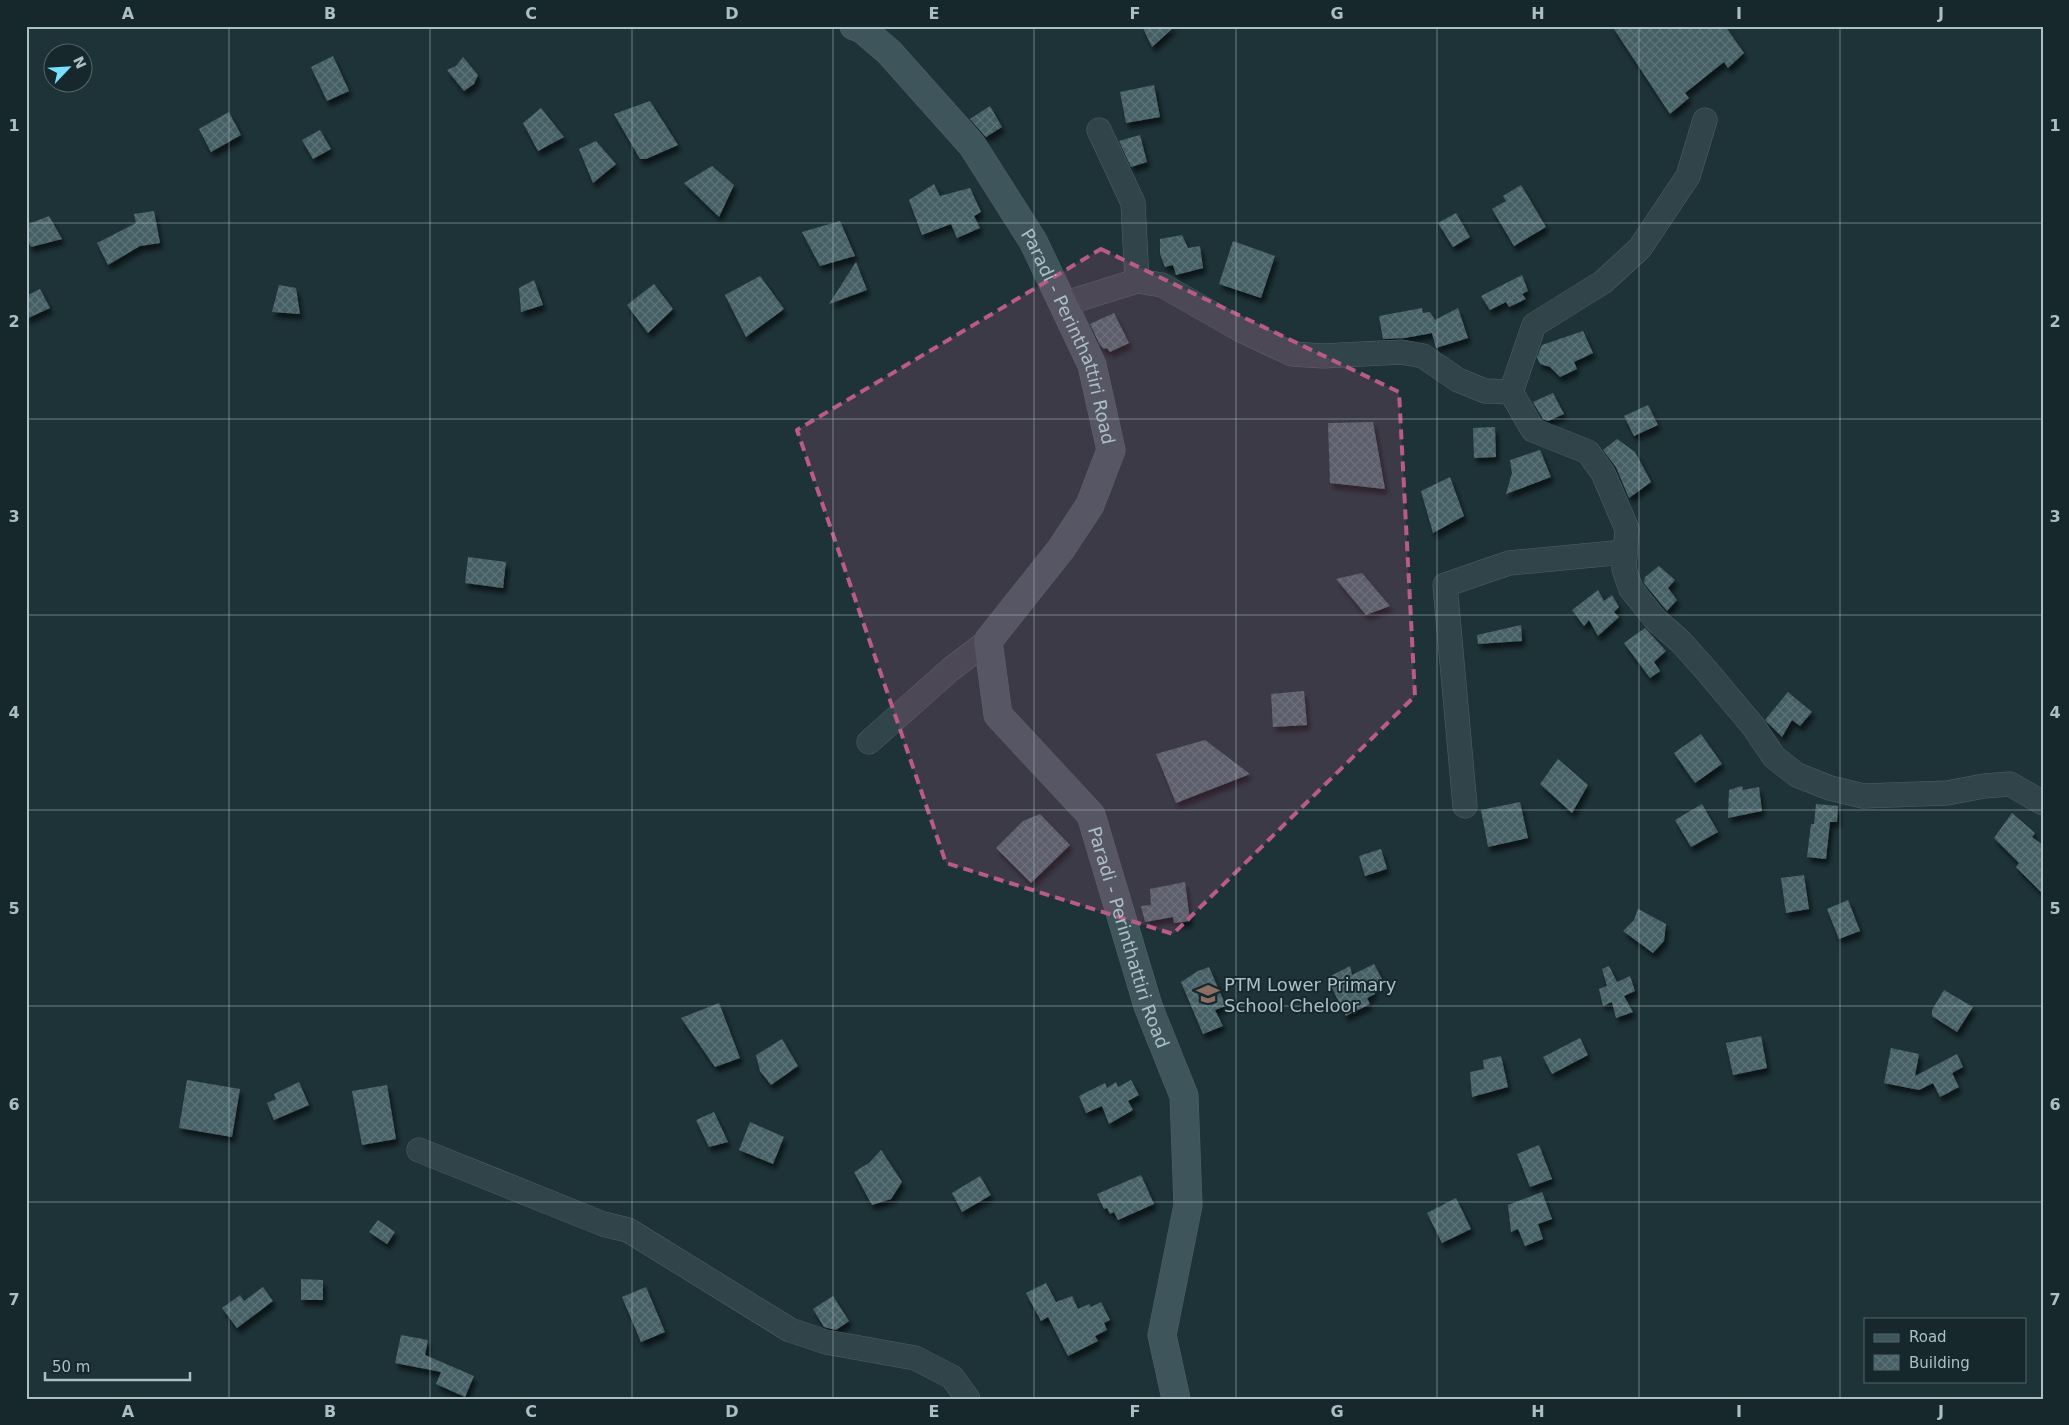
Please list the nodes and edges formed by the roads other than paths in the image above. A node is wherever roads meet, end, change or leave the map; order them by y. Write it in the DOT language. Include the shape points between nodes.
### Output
graph roads {
  1 [pos="854,26"];
  2 [pos="1705,120"];
  3 [pos="1099,130"];
  4 [pos="1137,281"];
  5 [pos="1063,304"];
  6 [pos="1512,392"];
  7 [pos="1625,552"];
  8 [pos="988,641"];
  9 [pos="869,742"];
  10 [pos="2043,803"];
  11 [pos="1465,806"];
  12 [pos="419,1150"];
  13 [pos="968,1399"];
  14 [pos="1176,1399"];
  1 -- 5 [label="main road, Paradi - Perinthattiri Road" via="889,52 972,145 1033,241"];
  2 -- 6 [label="street" via="1688,176 1640,248 1603,282 1534,325"];
  3 -- 4 [label="street" via="1133,203"];
  4 -- 5 [label="street"];
  4 -- 6 [label="street" via="1162,285 1241,330 1292,354 1323,356 1402,352 1423,356 1458,380 1484,391"];
  5 -- 8 [label="main road, Paradi - Perinthattiri Road" via="1092,365 1111,450 1090,505 1061,549"];
  6 -- 7 [label="street" via="1533,430 1588,452 1603,473 1627,529"];
  7 -- 10 [label="street" via="1624,569 1631,589 1656,620 1706,670 1753,726 1774,757 1797,775 1863,796 1947,793 2010,784"];
  7 -- 11 [label="street" via="1508,562 1444,585"];
  8 -- 9 [label="street" via="951,669"];
  8 -- 14 [label="main road, Paradi - Perinthattiri Road" via="998,715 1091,815 1148,1006 1184,1096 1188,1205 1162,1336"];
  12 -- 13 [label="street" via="602,1224 628,1230 790,1330 826,1342 915,1358 952,1377"];
}
